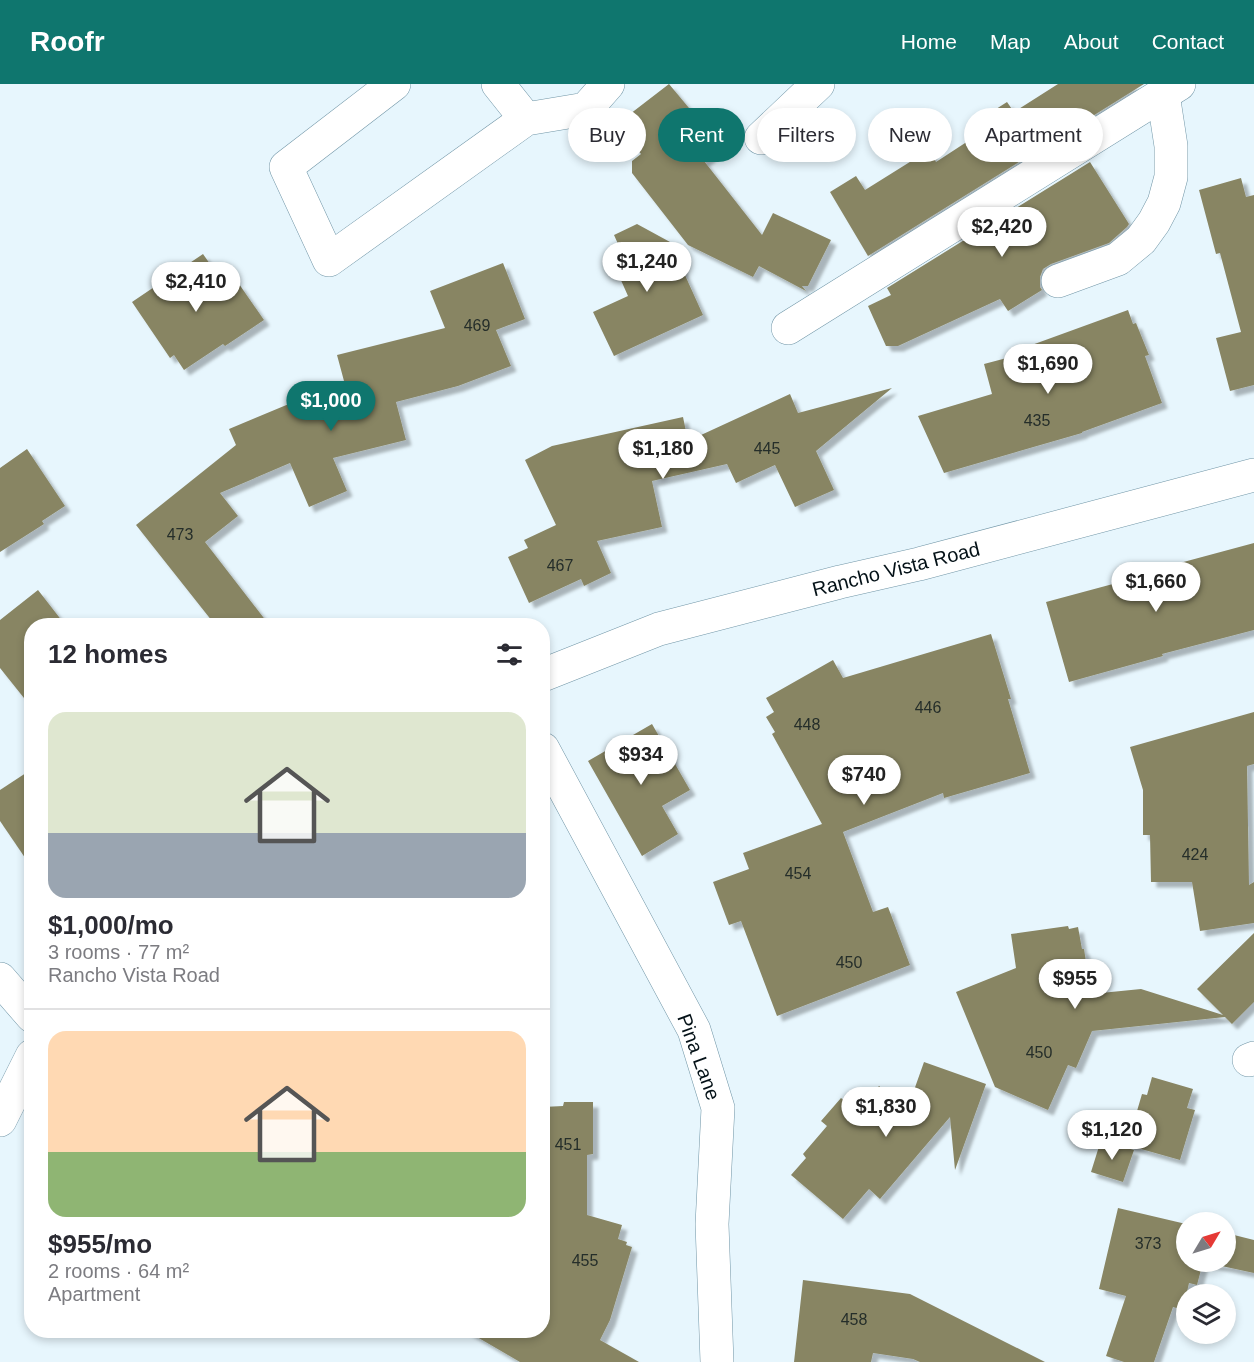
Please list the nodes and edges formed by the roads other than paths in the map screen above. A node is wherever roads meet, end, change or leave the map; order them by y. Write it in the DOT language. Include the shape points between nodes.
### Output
graph roads {
  1 [pos="394,84"];
  2 [pos="498,84"];
  3 [pos="608,84"];
  4 [pos="818,84"];
  5 [pos="1171,89"];
  6 [pos="793,108"];
  7 [pos="525,119"];
  8 [pos="1058,281"];
  9 [pos="788,328"];
  10 [pos="1254,475"];
  11 [pos="550,672"];
  12 [pos="550,762"];
  13 [pos="0,979"];
  14 [pos="24,1008"];
  15 [pos="24,1072"];
  16 [pos="0,1120"];
  17 [pos="717,1362"];
  1 -- 7 [label="street" via="286,167 328,260"];
  2 -- 7 [label="street"];
  3 -- 7 [label="street" via="586,109"];
  4 -- 6 [label="street"];
  5 -- 8 [label="street" via="1171,177 1154,222 1119,259"];
  5 -- 9 [label="street"];
  10 -- 11 [label="street, Rancho Vista Road" via="930,562 659,629"];
  12 -- 17 [label="street, Pina Lane" via="694,1030 718,1108 712,1224"];
  13 -- 14 [label="street"];
  15 -- 16 [label="street"];
}
